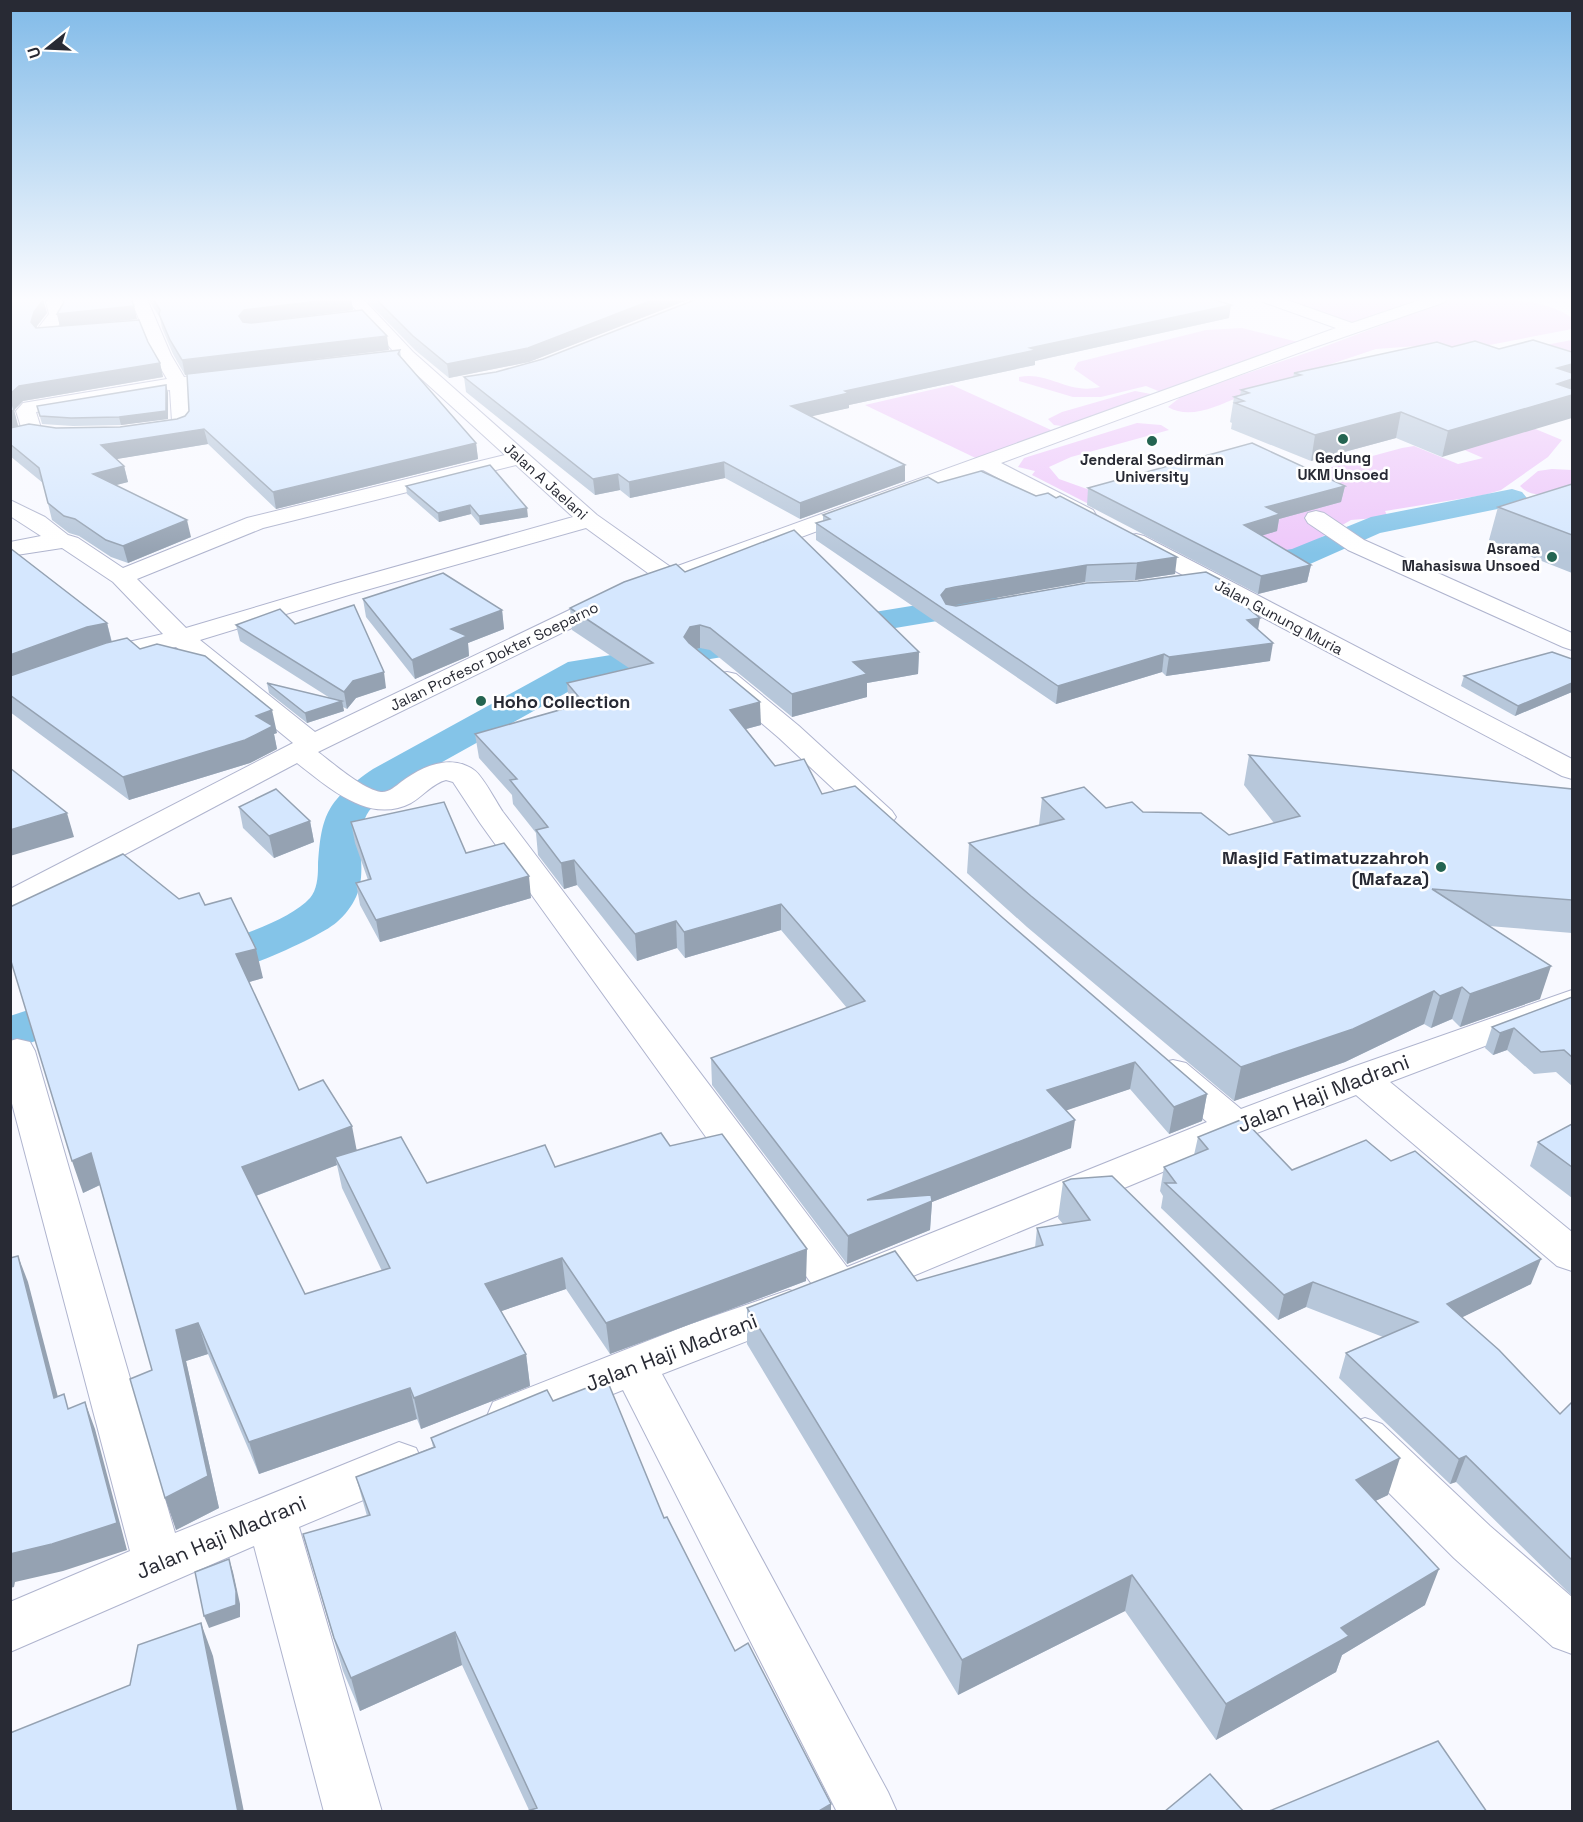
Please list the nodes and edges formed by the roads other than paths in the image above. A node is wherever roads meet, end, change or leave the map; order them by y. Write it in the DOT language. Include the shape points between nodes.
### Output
graph roads {
  1 [pos="173,384"];
  2 [pos="179,384"];
  3 [pos="439,384"];
  4 [pos="464,384"];
  5 [pos="1200,384"];
  6 [pos="442,387"];
  7 [pos="131,433"];
  8 [pos="29,434"];
  9 [pos="520,458"];
  10 [pos="986,463"];
  11 [pos="10,506"];
  12 [pos="589,520"];
  13 [pos="1324,523"];
  14 [pos="60,540"];
  15 [pos="10,549"];
  16 [pos="121,577"];
  17 [pos="669,577"];
  18 [pos="1208,579"];
  19 [pos="1170,585"];
  20 [pos="181,638"];
  21 [pos="1572,642"];
  22 [pos="705,662"];
  23 [pos="10,691"];
  24 [pos="305,747"];
  25 [pos="1572,770"];
  26 [pos="904,837"];
  27 [pos="10,902"];
  28 [pos="1572,1001"];
  29 [pos="1146,1050"];
  30 [pos="17,1052"];
  31 [pos="1360,1078"];
  32 [pos="1235,1126"];
  33 [pos="1104,1181"];
  34 [pos="1137,1214"];
  35 [pos="1572,1255"];
  36 [pos="838,1289"];
  37 [pos="634,1366"];
  38 [pos="1337,1411"];
  39 [pos="272,1516"];
  40 [pos="158,1563"];
  41 [pos="10,1628"];
  42 [pos="1572,1630"];
  43 [pos="353,1812"];
  44 [pos="868,1812"];
  1 -- 8 [label="street" via="30,407 26,411"];
  2 -- 7 [label="street" via="180,426"];
  3 -- 6 [label="street, Jalan A Jaelani"];
  4 -- 6 [label="street"];
  5 -- 10 [label="street, Jalan Profesor Dokter Soeparno"];
  6 -- 9 [label="street, Jalan A Jaelani"];
  9 -- 12 [label="street, Jalan A Jaelani"];
  9 -- 16 [label="street" via="255,524"];
  10 -- 17 [label="street, Jalan Profesor Dokter Soeparno"];
  10 -- 18 [label="street, Jalan Gunung Muria"];
  11 -- 14 [label="street"];
  12 -- 17 [label="street, Jalan A Jaelani"];
  12 -- 20 [label="street" via="353,585"];
  13 -- 21 [label="street" via="1356,545"];
  14 -- 15 [label="street"];
  14 -- 16 [label="street"];
  16 -- 20 [label="street"];
  17 -- 24 [label="street, Jalan Profesor Dokter Soeparno" via="616,597"];
  18 -- 19 [label="street"];
  18 -- 25 [label="street, Jalan Gunung Muria"];
  20 -- 23 [label="street" via="103,656"];
  20 -- 24 [label="street"];
  22 -- 26 [label="street"];
  24 -- 27 [label="street, Jalan Profesor Dokter Soeparno"];
  24 -- 36 [label="street" via="357,791 382,801 397,798 432,775 446,771 464,776"];
  28 -- 31 [label="street, Jalan Haji Madrani"];
  29 -- 32 [label="street"];
  30 -- 40 [label="street"];
  31 -- 32 [label="street, Jalan Haji Madrani"];
  31 -- 35 [label="street"];
  32 -- 33 [label="street, Jalan Haji Madrani"];
  33 -- 34 [label="street"];
  33 -- 36 [label="street, Jalan Haji Madrani"];
  36 -- 37 [label="street, Jalan Haji Madrani"];
  37 -- 39 [label="street, Jalan Haji Madrani"];
  37 -- 44 [label="street"];
  38 -- 42 [label="street" via="1472,1542"];
  39 -- 40 [label="street, Jalan Haji Madrani"];
  39 -- 43 [label="street"];
  40 -- 41 [label="street, Jalan Haji Madrani"];
}
